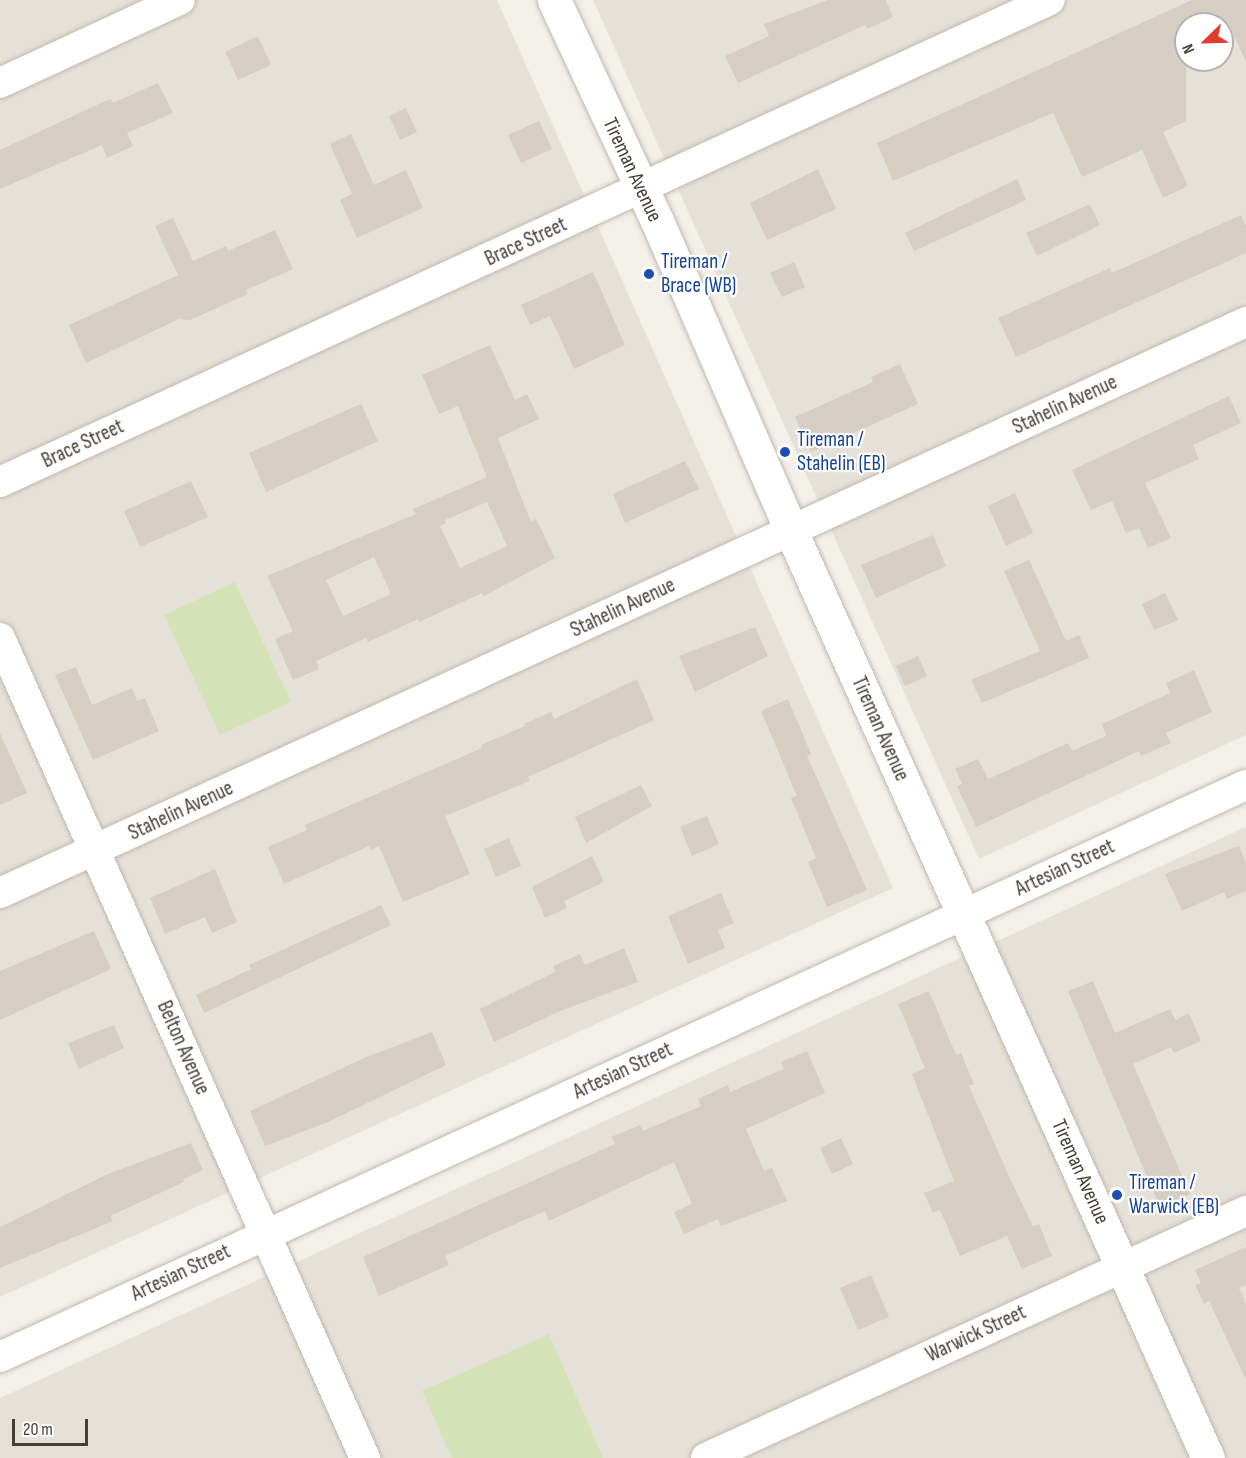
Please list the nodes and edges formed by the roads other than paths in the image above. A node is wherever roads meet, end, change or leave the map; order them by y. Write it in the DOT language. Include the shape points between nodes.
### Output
graph roads {
  1 [pos="180,0"];
  2 [pos="554,0"];
  3 [pos="1050,0"];
  4 [pos="0,83"];
  5 [pos="640,190"];
  6 [pos="1246,322"];
  7 [pos="0,482"];
  8 [pos="791,531"];
  9 [pos="0,638"];
  10 [pos="1246,785"];
  11 [pos="95,850"];
  12 [pos="0,893"];
  13 [pos="964,914"];
  14 [pos="1246,1211"];
  15 [pos="266,1235"];
  16 [pos="1122,1268"];
  17 [pos="0,1356"];
  18 [pos="365,1458"];
  19 [pos="706,1458"];
  20 [pos="1208,1458"];
  1 -- 4 [label="street"];
  2 -- 5 [label="street, Tireman Avenue"];
  3 -- 5 [label="street, Brace Street"];
  5 -- 7 [label="street, Brace Street"];
  5 -- 8 [label="street, Tireman Avenue"];
  6 -- 8 [label="street, Stahelin Avenue"];
  8 -- 11 [label="street, Stahelin Avenue"];
  8 -- 13 [label="street, Tireman Avenue"];
  9 -- 11 [label="street, Belton Avenue"];
  10 -- 13 [label="street, Artesian Street"];
  11 -- 12 [label="street, Stahelin Avenue"];
  11 -- 15 [label="street, Belton Avenue"];
  13 -- 15 [label="street, Artesian Street"];
  13 -- 16 [label="street, Tireman Avenue"];
  14 -- 16 [label="street, Warwick Street"];
  15 -- 17 [label="street, Artesian Street"];
  15 -- 18 [label="street, Belton Avenue"];
  16 -- 19 [label="street, Warwick Street"];
  16 -- 20 [label="street, Tireman Avenue"];
}
